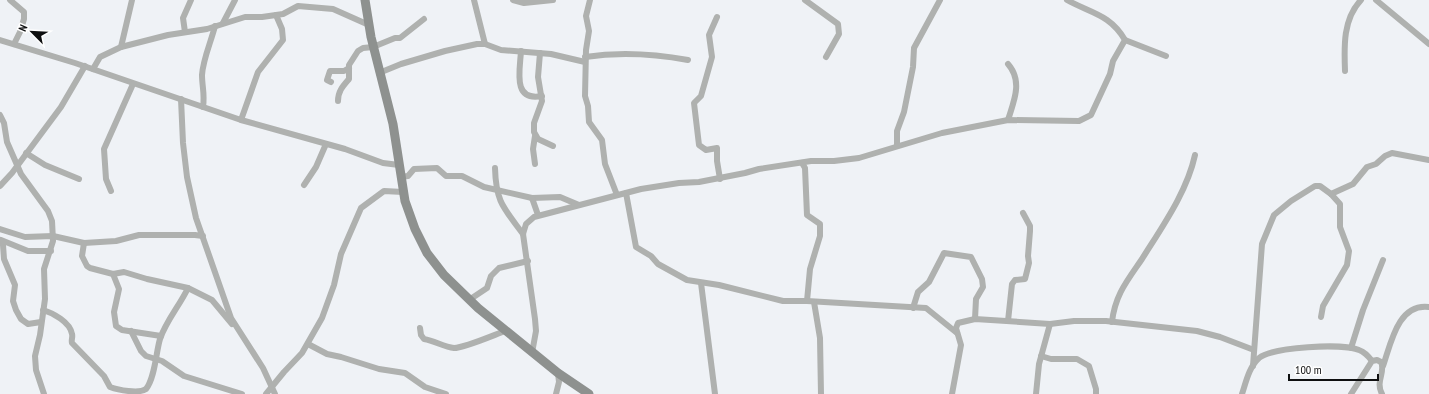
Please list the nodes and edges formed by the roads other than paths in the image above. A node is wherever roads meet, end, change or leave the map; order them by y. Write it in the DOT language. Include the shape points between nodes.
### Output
graph roads {
  1 [pos="10,0"];
  2 [pos="132,0"];
  3 [pos="191,0"];
  4 [pos="235,0"];
  5 [pos="365,0"];
  6 [pos="474,0"];
  7 [pos="513,0"];
  8 [pos="553,0"];
  9 [pos="590,0"];
  10 [pos="805,0"];
  11 [pos="940,0"];
  12 [pos="1067,0"];
  13 [pos="1361,0"];
  14 [pos="1376,0"];
  15 [pos="276,16"];
  16 [pos="717,18"];
  17 [pos="424,19"];
  18 [pos="223,23"];
  19 [pos="369,25"];
  20 [pos="215,26"];
  21 [pos="186,32"];
  22 [pos="0,40"];
  23 [pos="1125,40"];
  24 [pos="14,44"];
  25 [pos="485,44"];
  26 [pos="1429,44"];
  27 [pos="121,47"];
  28 [pos="373,47"];
  29 [pos="521,51"];
  30 [pos="540,53"];
  31 [pos="1166,56"];
  32 [pos="826,57"];
  33 [pos="585,60"];
  34 [pos="688,60"];
  35 [pos="1008,64"];
  36 [pos="85,66"];
  37 [pos="349,68"];
  38 [pos="93,70"];
  39 [pos="1345,71"];
  40 [pos="379,73"];
  41 [pos="331,82"];
  42 [pos="133,84"];
  43 [pos="542,96"];
  44 [pos="181,99"];
  45 [pos="338,101"];
  46 [pos="203,107"];
  47 [pos="0,115"];
  48 [pos="241,120"];
  49 [pos="1008,120"];
  50 [pos="535,136"];
  51 [pos="326,144"];
  52 [pos="553,146"];
  53 [pos="897,146"];
  54 [pos="26,153"];
  55 [pos="1195,155"];
  56 [pos="1429,160"];
  57 [pos="802,162"];
  58 [pos="399,164"];
  59 [pos="535,164"];
  60 [pos="17,165"];
  61 [pos="495,168"];
  62 [pos="400,177"];
  63 [pos="78,179"];
  64 [pos="720,179"];
  65 [pos="304,185"];
  66 [pos="0,186"];
  67 [pos="496,190"];
  68 [pos="111,191"];
  69 [pos="403,192"];
  70 [pos="626,193"];
  71 [pos="1331,194"];
  72 [pos="617,195"];
  73 [pos="532,198"];
  74 [pos="579,205"];
  75 [pos="1023,213"];
  76 [pos="538,215"];
  77 [pos="0,229"];
  78 [pos="523,234"];
  79 [pos="53,236"];
  80 [pos="203,236"];
  81 [pos="0,240"];
  82 [pos="84,243"];
  83 [pos="51,251"];
  84 [pos="1384,260"];
  85 [pos="528,261"];
  86 [pos="113,274"];
  87 [pos="701,283"];
  88 [pos="188,288"];
  89 [pos="469,300"];
  90 [pos="807,301"];
  91 [pos="814,302"];
  92 [pos="912,308"];
  93 [pos="1429,308"];
  94 [pos="43,310"];
  95 [pos="1321,318"];
  96 [pos="975,319"];
  97 [pos="1008,321"];
  98 [pos="41,322"];
  99 [pos="1112,322"];
  100 [pos="1050,324"];
  101 [pos="420,328"];
  102 [pos="238,329"];
  103 [pos="131,330"];
  104 [pos="505,331"];
  105 [pos="957,333"];
  106 [pos="161,336"];
  107 [pos="308,344"];
  108 [pos="1351,348"];
  109 [pos="1254,350"];
  110 [pos="532,353"];
  111 [pos="1041,356"];
  112 [pos="156,359"];
  113 [pos="1372,361"];
  114 [pos="1253,366"];
  115 [pos="1383,366"];
  116 [pos="558,373"];
  117 [pos="272,386"];
  118 [pos="147,387"];
  119 [pos="44,394"];
  120 [pos="146,394"];
  121 [pos="242,394"];
  122 [pos="266,394"];
  123 [pos="275,394"];
  124 [pos="446,394"];
  125 [pos="556,394"];
  126 [pos="589,394"];
  127 [pos="714,394"];
  128 [pos="821,394"];
  129 [pos="952,394"];
  130 [pos="1036,394"];
  131 [pos="1096,394"];
  132 [pos="1242,394"];
  133 [pos="1351,394"];
  134 [pos="1382,394"];
  1 -- 24 [label="street" via="24,12 24,19"];
  2 -- 27 [label="street"];
  3 -- 21 [label="street" via="183,18"];
  4 -- 18 [label="street"];
  5 -- 19 [label="street"];
  6 -- 25 [label="street"];
  7 -- 8 [label="street" via="524,3"];
  9 -- 33 [label="street" via="586,16 589,31"];
  10 -- 32 [label="street" via="838,24 839,34"];
  11 -- 53 [label="street" via="914,48 904,112 897,131"];
  12 -- 23 [label="street" via="1109,21"];
  13 -- 39 [label="street" via="1353,9 1348,23"];
  14 -- 26 [label="street"];
  15 -- 18 [label="street" via="245,17"];
  15 -- 19 [label="street" via="298,6 333,9"];
  15 -- 48 [label="street" via="282,28 283,40 258,72"];
  16 -- 64 [label="street" via="709,35 711,63 701,96 694,103 699,145 706,150 717,148"];
  17 -- 28 [label="street" via="400,38"];
  18 -- 20 [label="street"];
  19 -- 28 [label="street"];
  20 -- 21 [label="street"];
  20 -- 46 [label="street" via="202,74 205,93"];
  21 -- 27 [label="street"];
  22 -- 24 [label="street"];
  23 -- 31 [label="street"];
  23 -- 49 [label="street" via="1113,61 1108,79 1091,115 1079,121"];
  24 -- 36 [label="street"];
  25 -- 29 [label="street" via="501,50"];
  25 -- 40 [label="street" via="445,51"];
  27 -- 38 [label="street" via="100,57"];
  28 -- 37 [label="street" via="358,50"];
  28 -- 40 [label="street"];
  29 -- 30 [label="street"];
  29 -- 43 [label="street" via="520,89 532,98"];
  30 -- 33 [label="street"];
  30 -- 43 [label="street" via="538,77"];
  33 -- 34 [label="street" via="598,56 651,55"];
  33 -- 72 [label="street" via="585,96 589,122 602,140 605,164"];
  35 -- 49 [label="street" via="1014,71 1017,91"];
  36 -- 38 [label="street"];
  36 -- 54 [label="street" via="61,107"];
  37 -- 41 [label="street" via="344,71 330,71 327,80"];
  37 -- 45 [label="street" via="349,79 338,94"];
  38 -- 42 [label="street"];
  40 -- 58 [label="street" via="393,124"];
  42 -- 44 [label="street"];
  42 -- 68 [label="street" via="104,149 106,179"];
  43 -- 50 [label="street" via="533,127"];
  44 -- 46 [label="street"];
  44 -- 80 [label="street" via="189,189"];
  46 -- 48 [label="street"];
  47 -- 60 [label="street" via="7,142"];
  48 -- 51 [label="street"];
  49 -- 53 [label="street" via="942,133"];
  50 -- 52 [label="street"];
  50 -- 59 [label="street"];
  51 -- 58 [label="street" via="383,162"];
  51 -- 65 [label="street" via="313,173"];
  53 -- 57 [label="street" via="845,160"];
  54 -- 60 [label="street"];
  54 -- 63 [label="street" via="45,165"];
  55 -- 99 [label="street" via="1184,186 1161,228 1116,298"];
  56 -- 71 [label="street" via="1392,153 1367,167 1353,184"];
  57 -- 64 [label="street"];
  57 -- 90 [label="street" via="805,168 807,215 820,224 820,236 810,269"];
  58 -- 62 [label="street"];
  60 -- 66 [label="street"];
  60 -- 79 [label="street" via="48,211"];
  61 -- 67 [label="street"];
  62 -- 67 [label="street" via="408,176 414,169 437,168 446,176 462,176"];
  62 -- 69 [label="street"];
  64 -- 70 [label="street" via="679,183"];
  67 -- 73 [label="street"];
  67 -- 78 [label="street" via="501,205"];
  69 -- 89 [label="street" via="411,220 428,253 444,275"];
  69 -- 107 [label="street" via="384,191 364,204 358,212 341,254 330,298"];
  70 -- 72 [label="street"];
  70 -- 87 [label="street" via="636,247 682,278"];
  71 -- 95 [label="street" via="1340,204 1340,227 1349,251 1347,265 1323,306"];
  71 -- 109 [label="street" via="1320,186 1314,186 1274,215 1262,244"];
  72 -- 74 [label="street"];
  73 -- 74 [label="street" via="560,198"];
  73 -- 76 [label="street"];
  74 -- 76 [label="street"];
  75 -- 97 [label="street" via="1030,226 1029,262 1025,279 1015,280 1012,284"];
  76 -- 78 [label="street" via="526,224"];
  77 -- 79 [label="street" via="25,238"];
  78 -- 85 [label="street"];
  79 -- 82 [label="street"];
  79 -- 83 [label="street"];
  80 -- 82 [label="street" via="138,235 116,241"];
  80 -- 102 [label="street" via="231,318"];
  81 -- 83 [label="street" via="28,250"];
  81 -- 98 [label="street" via="4,259 15,285 13,301 16,310 24,323"];
  82 -- 86 [label="street" via="82,256 87,266"];
  83 -- 94 [label="street" via="44,269"];
  84 -- 108 [label="street" via="1363,310"];
  85 -- 89 [label="street" via="499,268 491,276 487,288"];
  85 -- 110 [label="street" via="536,331"];
  86 -- 88 [label="street" via="124,272"];
  86 -- 103 [label="street" via="119,289 114,312 116,326 122,330"];
  87 -- 90 [label="street" via="784,301"];
  87 -- 127 [label="street"];
  88 -- 102 [label="street" via="212,300"];
  88 -- 106 [label="street"];
  89 -- 104 [label="street"];
  90 -- 91 [label="street"];
  91 -- 92 [label="street"];
  91 -- 128 [label="street" via="820,338"];
  92 -- 96 [label="street" via="918,292 929,282 944,253 971,256 983,287 976,299"];
  92 -- 105 [label="street" via="930,309"];
  93 -- 115 [label="street" via="1415,308 1402,318 1395,330"];
  94 -- 98 [label="street"];
  94 -- 118 [label="street" via="58,316 69,328 72,343 104,376 110,387 126,392"];
  96 -- 97 [label="street"];
  96 -- 105 [label="street" via="958,323"];
  97 -- 100 [label="street"];
  98 -- 119 [label="street" via="35,356 36,370"];
  99 -- 100 [label="street" via="1074,321"];
  99 -- 109 [label="street" via="1197,331"];
  100 -- 111 [label="street"];
  101 -- 104 [label="street" via="424,339 456,348"];
  102 -- 117 [label="street"];
  103 -- 106 [label="street"];
  103 -- 112 [label="street" via="143,354"];
  104 -- 110 [label="street"];
  105 -- 129 [label="street" via="961,345"];
  106 -- 112 [label="street"];
  107 -- 117 [label="street"];
  107 -- 124 [label="street" via="327,354 379,369 405,373 425,387"];
  108 -- 113 [label="street" via="1366,353"];
  108 -- 114 [label="street" via="1306,347 1278,351 1260,358"];
  109 -- 114 [label="street"];
  110 -- 116 [label="street"];
  111 -- 130 [label="street"];
  111 -- 131 [label="street" via="1051,359 1077,359 1089,366"];
  112 -- 118 [label="street"];
  112 -- 121 [label="street" via="184,376"];
  113 -- 115 [label="street" via="1377,360"];
  113 -- 133 [label="street"];
  114 -- 132 [label="street"];
  115 -- 134 [label="street" via="1378,383"];
  116 -- 125 [label="street"];
  116 -- 126 [label="street"];
  117 -- 122 [label="street"];
  117 -- 123 [label="street"];
  118 -- 120 [label="street"];
}
